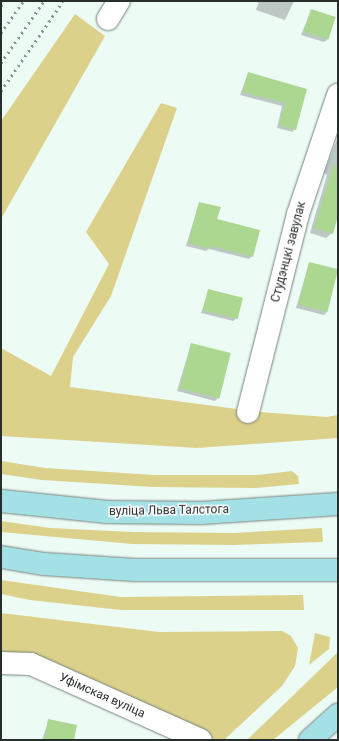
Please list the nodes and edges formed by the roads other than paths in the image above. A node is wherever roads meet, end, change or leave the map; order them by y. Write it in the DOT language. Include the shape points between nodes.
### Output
graph roads {
  1 [pos="119,1"];
  2 [pos="108,19"];
  3 [pos="338,95"];
  4 [pos="248,412"];
  5 [pos="1,501"];
  6 [pos="338,504"];
  7 [pos="1,557"];
  8 [pos="338,570"];
  9 [pos="1,663"];
  10 [pos="338,715"];
  11 [pos="338,730"];
  12 [pos="201,740"];
  13 [pos="310,740"];
  14 [pos="324,740"];
  1 -- 2 [label="street"];
  3 -- 4 [label="street, Студэнцкі завулак" via="298,214"];
  5 -- 6 [label="main road, вуліца Льва Талстога" via="115,512 201,512"];
  7 -- 8 [label="main road" via="44,564 135,570"];
  9 -- 12 [label="street, Уфімская вуліца" via="31,664"];
  10 -- 13 [label="main road"];
  11 -- 14 [label="main road"];
}
